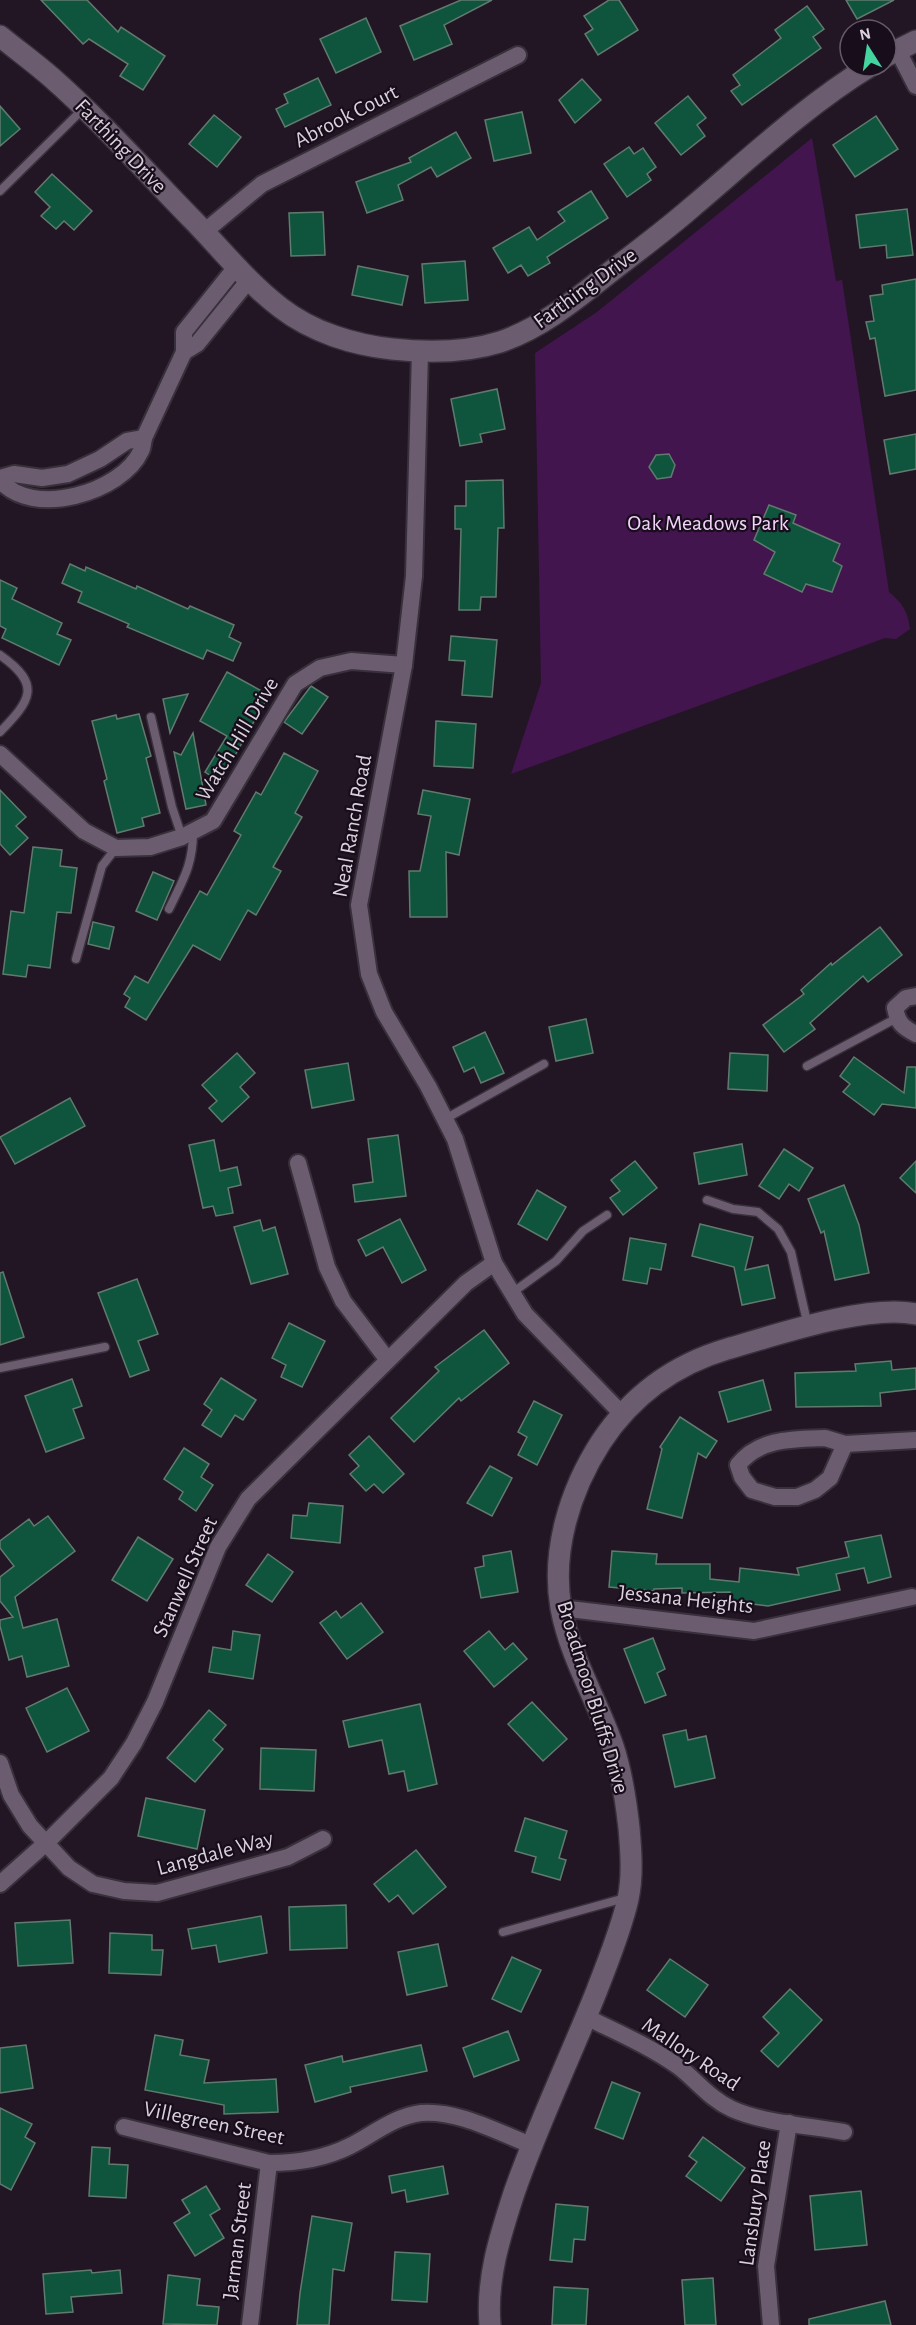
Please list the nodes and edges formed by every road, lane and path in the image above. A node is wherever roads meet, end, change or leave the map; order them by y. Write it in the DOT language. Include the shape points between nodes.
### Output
graph roads {
  1 [pos="0,36"];
  2 [pos="900,48"];
  3 [pos="518,55"];
  4 [pos="850,78"];
  5 [pos="916,86"];
  6 [pos="84,108"];
  7 [pos="0,192"];
  8 [pos="204,232"];
  9 [pos="242,274"];
  10 [pos="420,352"];
  11 [pos="144,438"];
  12 [pos="0,479"];
  13 [pos="0,655"];
  14 [pos="404,665"];
  15 [pos="151,717"];
  16 [pos="0,732"];
  17 [pos="0,754"];
  18 [pos="188,834"];
  19 [pos="116,848"];
  20 [pos="169,909"];
  21 [pos="76,959"];
  22 [pos="916,996"];
  23 [pos="897,1018"];
  24 [pos="916,1034"];
  25 [pos="544,1064"];
  26 [pos="807,1066"];
  27 [pos="445,1119"];
  28 [pos="298,1163"];
  29 [pos="707,1200"];
  30 [pos="607,1215"];
  31 [pos="494,1263"];
  32 [pos="512,1293"];
  33 [pos="916,1314"];
  34 [pos="808,1326"];
  35 [pos="105,1347"];
  36 [pos="387,1359"];
  37 [pos="0,1368"];
  38 [pos="622,1414"];
  39 [pos="916,1440"];
  40 [pos="844,1444"];
  41 [pos="912,1597"];
  42 [pos="561,1608"];
  43 [pos="0,1763"];
  44 [pos="322,1839"];
  45 [pos="46,1843"];
  46 [pos="0,1884"];
  47 [pos="629,1897"];
  48 [pos="503,1932"];
  49 [pos="586,2017"];
  50 [pos="789,2123"];
  51 [pos="124,2127"];
  52 [pos="844,2132"];
  53 [pos="531,2145"];
  54 [pos="269,2163"];
  55 [pos="249,2325"];
  56 [pos="490,2325"];
  57 [pos="771,2325"];
  1 -- 6 [label="street, Farthing Drive"];
  2 -- 5 [label="street"];
  3 -- 8 [label="street, Abrook Court" via="262,184"];
  4 -- 10 [label="street, Farthing Drive" via="689,210 537,326 500,342 462,351"];
  6 -- 7 [label="lane"];
  6 -- 8 [label="street, Farthing Drive"];
  8 -- 9 [label="street, Farthing Drive"];
  9 -- 10 [label="street, Farthing Drive" via="284,310 324,332 370,347"];
  9 -- 11 [label="street" via="184,332 184,352"];
  10 -- 14 [label="street, Neal Ranch Road" via="414,576"];
  11 -- 12 [label="street" via="128,441 69,474 42,478 14,474"];
  11 -- 12 [label="street" via="142,451 122,473 79,494 53,500 32,499 6,488"];
  13 -- 16 [label="lane" via="24,677 28,690 27,702"];
  14 -- 18 [label="street, Watch Hill Drive" via="351,661 320,668 295,684 213,821"];
  14 -- 27 [label="street, Neal Ranch Road" via="359,905 369,974 384,1012"];
  15 -- 18 [label="lane" via="172,807"];
  17 -- 19 [label="street, Watch Hill Drive" via="84,831"];
  18 -- 19 [label="street, Watch Hill Drive" via="150,847"];
  18 -- 20 [label="lane" via="193,853"];
  19 -- 21 [label="lane" via="102,866"];
  22 -- 23 [label="street" via="906,998 895,1008"];
  23 -- 24 [label="street" via="902,1027"];
  23 -- 26 [label="lane"];
  25 -- 27 [label="lane"];
  27 -- 31 [label="street, Neal Ranch Road" via="455,1139"];
  28 -- 36 [label="street" via="327,1267 343,1301"];
  29 -- 34 [label="lane" via="758,1212 778,1229 791,1252"];
  30 -- 32 [label="lane" via="583,1231 556,1261"];
  31 -- 32 [label="street, Neal Ranch Road"];
  31 -- 36 [label="street, Stanwell Street" via="466,1283"];
  32 -- 38 [label="street, Neal Ranch Road" via="525,1314"];
  33 -- 34 [label="street, Broadmoor Bluffs Drive" via="873,1313"];
  34 -- 38 [label="street, Broadmoor Bluffs Drive" via="692,1361 659,1380"];
  35 -- 37 [label="lane"];
  36 -- 45 [label="street, Stanwell Street" via="248,1499 218,1547 134,1743 111,1778"];
  38 -- 42 [label="street, Broadmoor Bluffs Drive" via="587,1463 572,1500 563,1529"];
  39 -- 40 [label="street"];
  40 -- 40 [label="street" via="825,1438 764,1445 748,1452 738,1465 752,1490 775,1497 797,1497 830,1478"];
  41 -- 42 [label="street, Jessana Heights" via="754,1631"];
  42 -- 47 [label="street, Broadmoor Bluffs Drive" via="583,1676 613,1747 626,1798 632,1853"];
  43 -- 45 [label="street, Langdale Way" via="11,1795"];
  44 -- 45 [label="street, Langdale Way" via="288,1857 157,1893 93,1884 69,1868"];
  45 -- 46 [label="street, Stanwell Street"];
  47 -- 48 [label="lane"];
  47 -- 49 [label="street, Broadmoor Bluffs Drive"];
  49 -- 50 [label="street, Mallory Road" via="680,2068 713,2099 734,2110"];
  49 -- 53 [label="street, Broadmoor Bluffs Drive"];
  50 -- 52 [label="street, Mallory Road"];
  50 -- 57 [label="street, Lansbury Place" via="766,2266"];
  51 -- 54 [label="street, Villegreen Street"];
  53 -- 54 [label="street, Villegreen Street" via="461,2118 420,2113 403,2117 332,2154 293,2163"];
  53 -- 56 [label="street, Broadmoor Bluffs Drive" via="500,2235 488,2308"];
  54 -- 55 [label="street, Jarman Street"];
}
